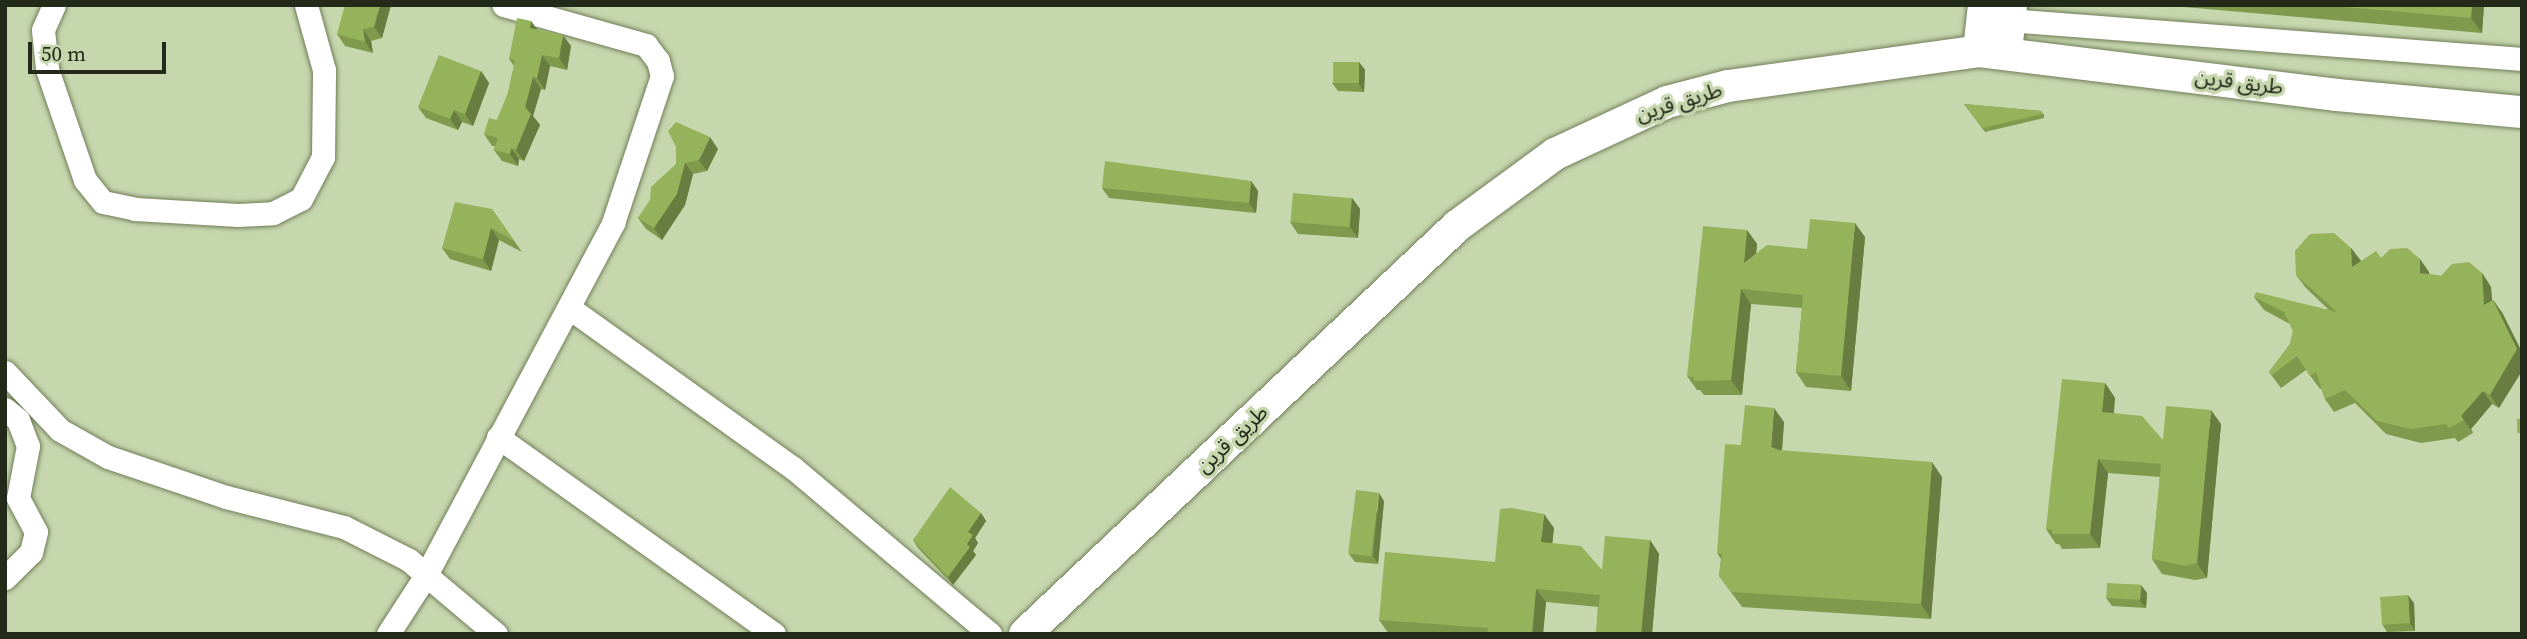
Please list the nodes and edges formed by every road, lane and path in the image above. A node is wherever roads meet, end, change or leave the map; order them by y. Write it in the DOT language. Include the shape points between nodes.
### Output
graph roads {
  1 [pos="54,5"];
  2 [pos="306,5"];
  3 [pos="503,5"];
  4 [pos="1997,12"];
  5 [pos="1993,51"];
  6 [pos="2522,59"];
  7 [pos="2522,112"];
  8 [pos="571,309"];
  9 [pos="5,372"];
  10 [pos="5,409"];
  11 [pos="498,437"];
  12 [pos="426,575"];
  13 [pos="5,578"];
  14 [pos="388,634"];
  15 [pos="496,634"];
  16 [pos="774,634"];
  17 [pos="990,634"];
  18 [pos="1025,634"];
  1 -- 2 [label="street" via="43,30 47,69 85,180 103,202 135,209 238,215 273,213 301,199 323,157 324,70"];
  3 -- 8 [label="street" via="646,45 662,76 613,223"];
  4 -- 5 [label="street"];
  4 -- 6 [label="street"];
  5 -- 7 [label="street, طريق قرين" via="2337,95"];
  5 -- 18 [label="street, طريق قرين" via="1728,86 1667,102 1555,154 1457,226"];
  8 -- 11 [label="street"];
  8 -- 17 [label="street" via="792,467"];
  9 -- 12 [label="street" via="60,430 108,457 226,497 344,527 387,546"];
  10 -- 13 [label="street" via="18,420 28,446 18,498 36,532 31,552"];
  11 -- 12 [label="street"];
  11 -- 16 [label="street"];
  12 -- 14 [label="street"];
  12 -- 15 [label="street"];
}
